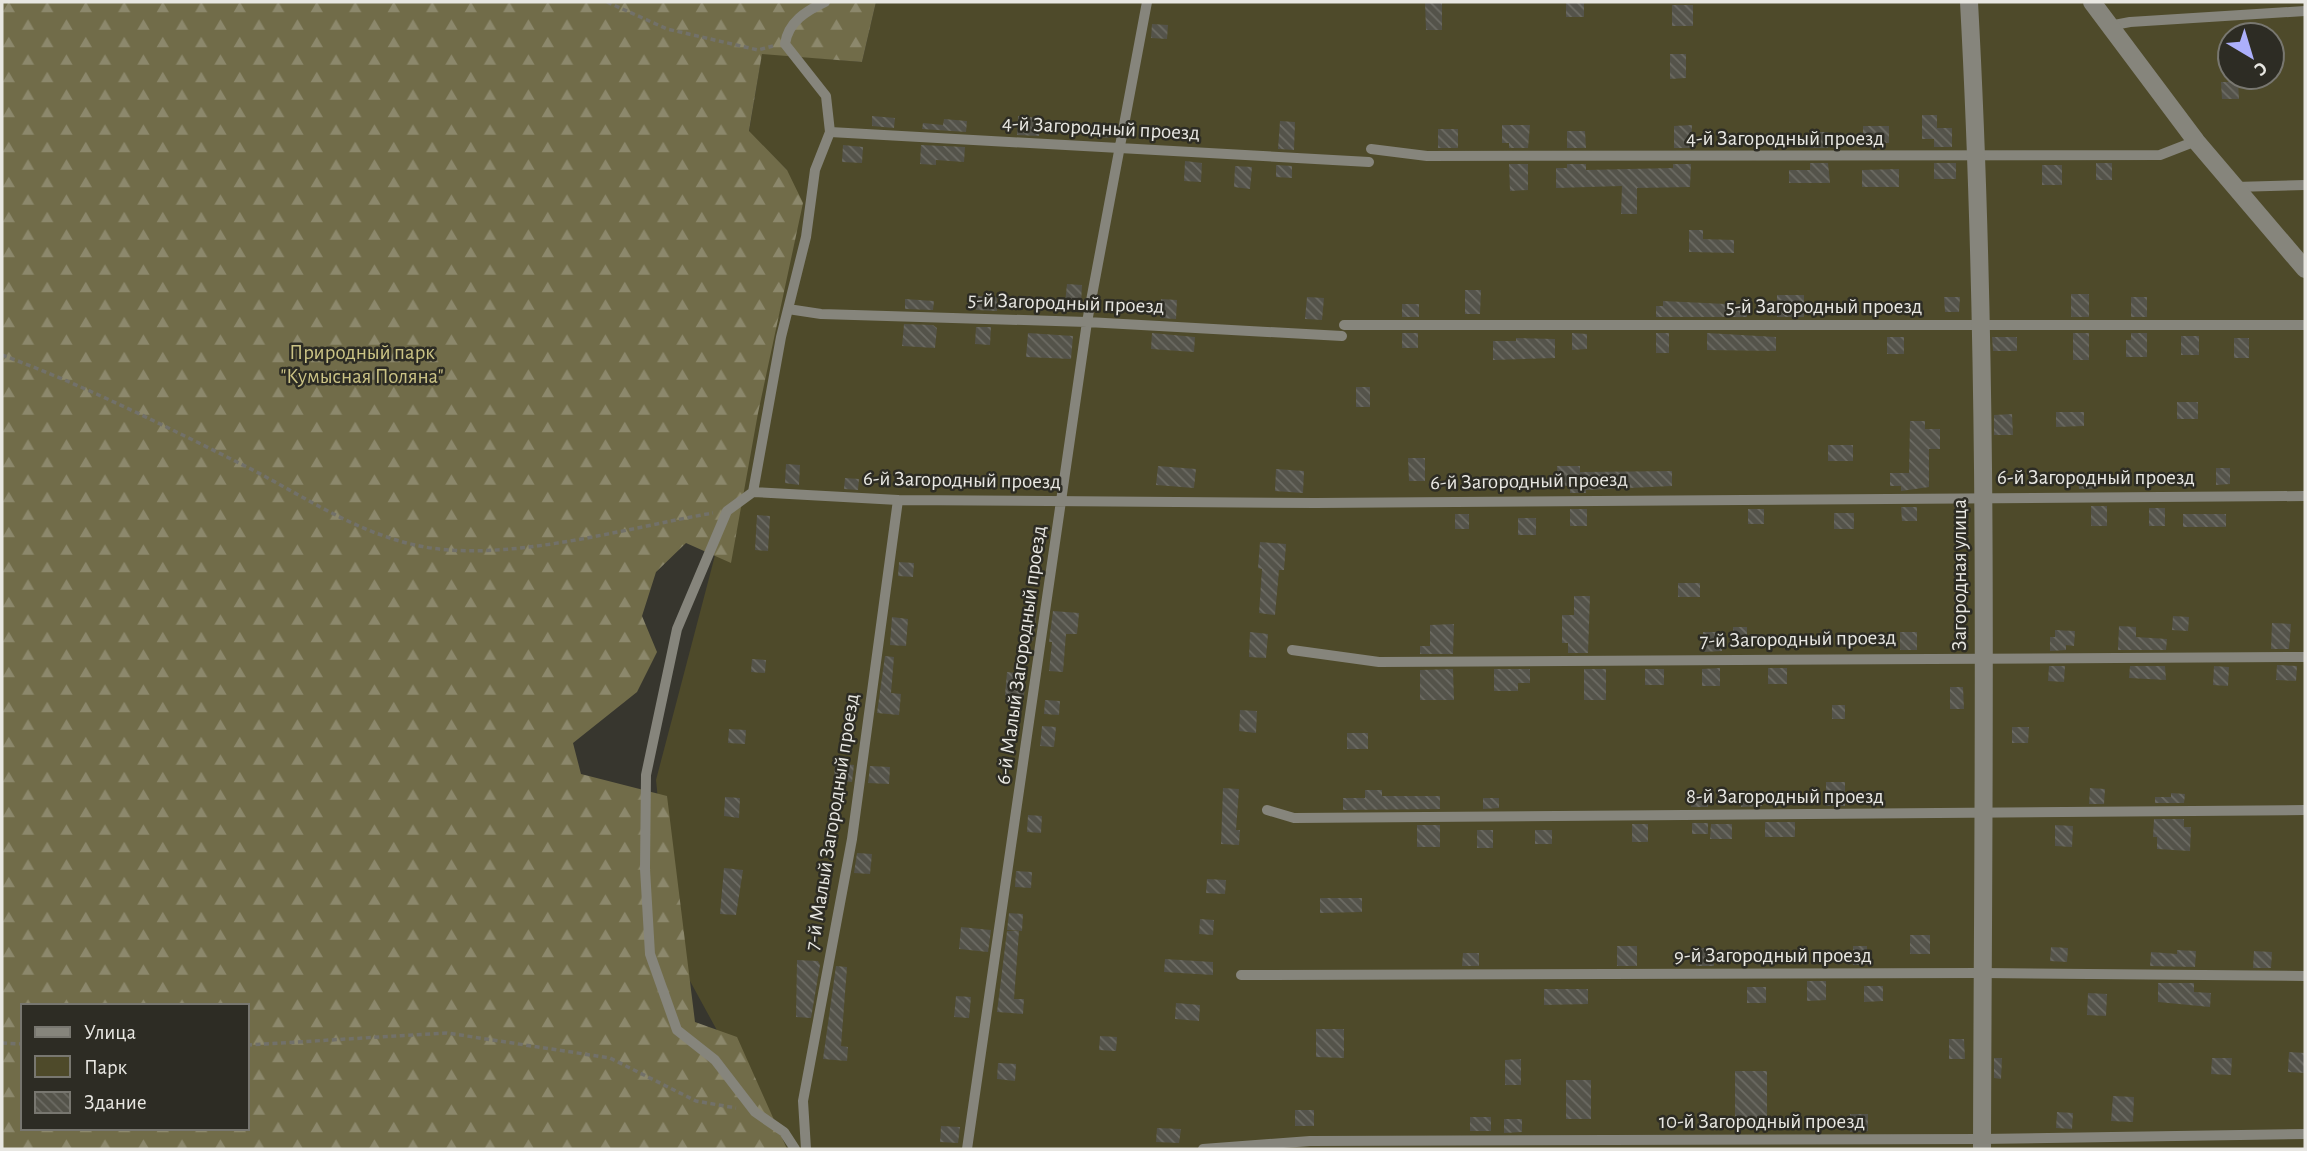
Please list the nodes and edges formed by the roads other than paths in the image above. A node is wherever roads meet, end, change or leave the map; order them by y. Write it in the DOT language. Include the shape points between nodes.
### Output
graph roads {
  1 [pos="825,2"];
  2 [pos="1147,2"];
  3 [pos="1969,2"];
  4 [pos="2092,2"];
  5 [pos="2305,11"];
  6 [pos="2109,26"];
  7 [pos="830,132"];
  8 [pos="2196,141"];
  9 [pos="1121,148"];
  10 [pos="1371,149"];
  11 [pos="1978,158"];
  12 [pos="1370,162"];
  13 [pos="2305,185"];
  14 [pos="2235,187"];
  15 [pos="2305,269"];
  16 [pos="788,309"];
  17 [pos="1087,322"];
  18 [pos="1981,325"];
  19 [pos="2305,326"];
  20 [pos="752,492"];
  21 [pos="1982,496"];
  22 [pos="2305,496"];
  23 [pos="898,500"];
  24 [pos="1063,501"];
  25 [pos="1292,650"];
  26 [pos="1982,657"];
  27 [pos="2305,657"];
  28 [pos="1267,810"];
  29 [pos="2305,810"];
  30 [pos="1982,814"];
  31 [pos="1982,974"];
  32 [pos="1241,975"];
  33 [pos="2305,976"];
  34 [pos="2305,1135"];
  35 [pos="1982,1144"];
  36 [pos="796,1149"];
  37 [pos="806,1149"];
  38 [pos="967,1149"];
  39 [pos="1203,1149"];
  40 [pos="1218,1149"];
  1 -- 7 [label="lane" via="786,30 785,44 826,96"];
  2 -- 9 [label="lane, 6-й Малый Загородный проезд"];
  3 -- 11 [label="street, Загородная улица"];
  4 -- 6 [label="street"];
  5 -- 6 [label="lane"];
  6 -- 8 [label="street"];
  7 -- 9 [label="lane, 4-й Загородный проезд"];
  7 -- 16 [label="lane" via="815,170 806,237"];
  8 -- 11 [label="lane, 4-й Загородный проезд" via="2160,155"];
  8 -- 14 [label="street"];
  9 -- 12 [label="lane, 4-й Загородный проезд"];
  9 -- 17 [label="lane, 6-й Малый Загородный проезд"];
  10 -- 11 [label="lane, 4-й Загородный проезд" via="1427,156"];
  11 -- 18 [label="street, Загородная улица"];
  13 -- 14 [label="lane"];
  14 -- 15 [label="street"];
  16 -- 17 [label="lane, 5-й Загородный проезд" via="821,314"];
  16 -- 20 [label="lane"];
  17 -- 18 [label="lane, 5-й Загородный проезд" via="1343,330"];
  17 -- 24 [label="lane, 6-й Малый Загородный проезд"];
  18 -- 19 [label="lane, 5-й Загородный проезд"];
  18 -- 21 [label="street, Загородная улица"];
  20 -- 23 [label="lane, 6-й Загородный проезд"];
  20 -- 36 [label="lane" via="727,511 677,629 646,775 650,954 677,1030 715,1060 755,1112 784,1132"];
  21 -- 22 [label="lane, 6-й Загородный проезд"];
  21 -- 24 [label="lane, 6-й Загородный проезд"];
  21 -- 26 [label="street, Загородная улица"];
  23 -- 24 [label="lane, 6-й Загородный проезд"];
  23 -- 37 [label="lane, 7-й Малый Загородный проезд" via="852,839 803,1101"];
  24 -- 38 [label="lane, 6-й Малый Загородный проезд"];
  25 -- 26 [label="lane, 7-й Загородный проезд" via="1379,662"];
  26 -- 27 [label="lane, 7-й Загородный проезд"];
  26 -- 30 [label="street, Загородная улица"];
  28 -- 30 [label="lane, 8-й Загородный проезд" via="1294,818"];
  29 -- 30 [label="lane, 8-й Загородный проезд"];
  30 -- 31 [label="street, Загородная улица"];
  31 -- 32 [label="lane, 9-й Загородный проезд"];
  31 -- 33 [label="lane, 9-й Загородный проезд"];
  31 -- 35 [label="street, Загородная улица"];
  34 -- 35 [label="lane, 10-й Загородный проезд"];
  35 -- 40 [label="lane, 10-й Загородный проезд" via="1310,1141"];
  39 -- 40 [label="lane, 10-й Загородный проезд"];
}
